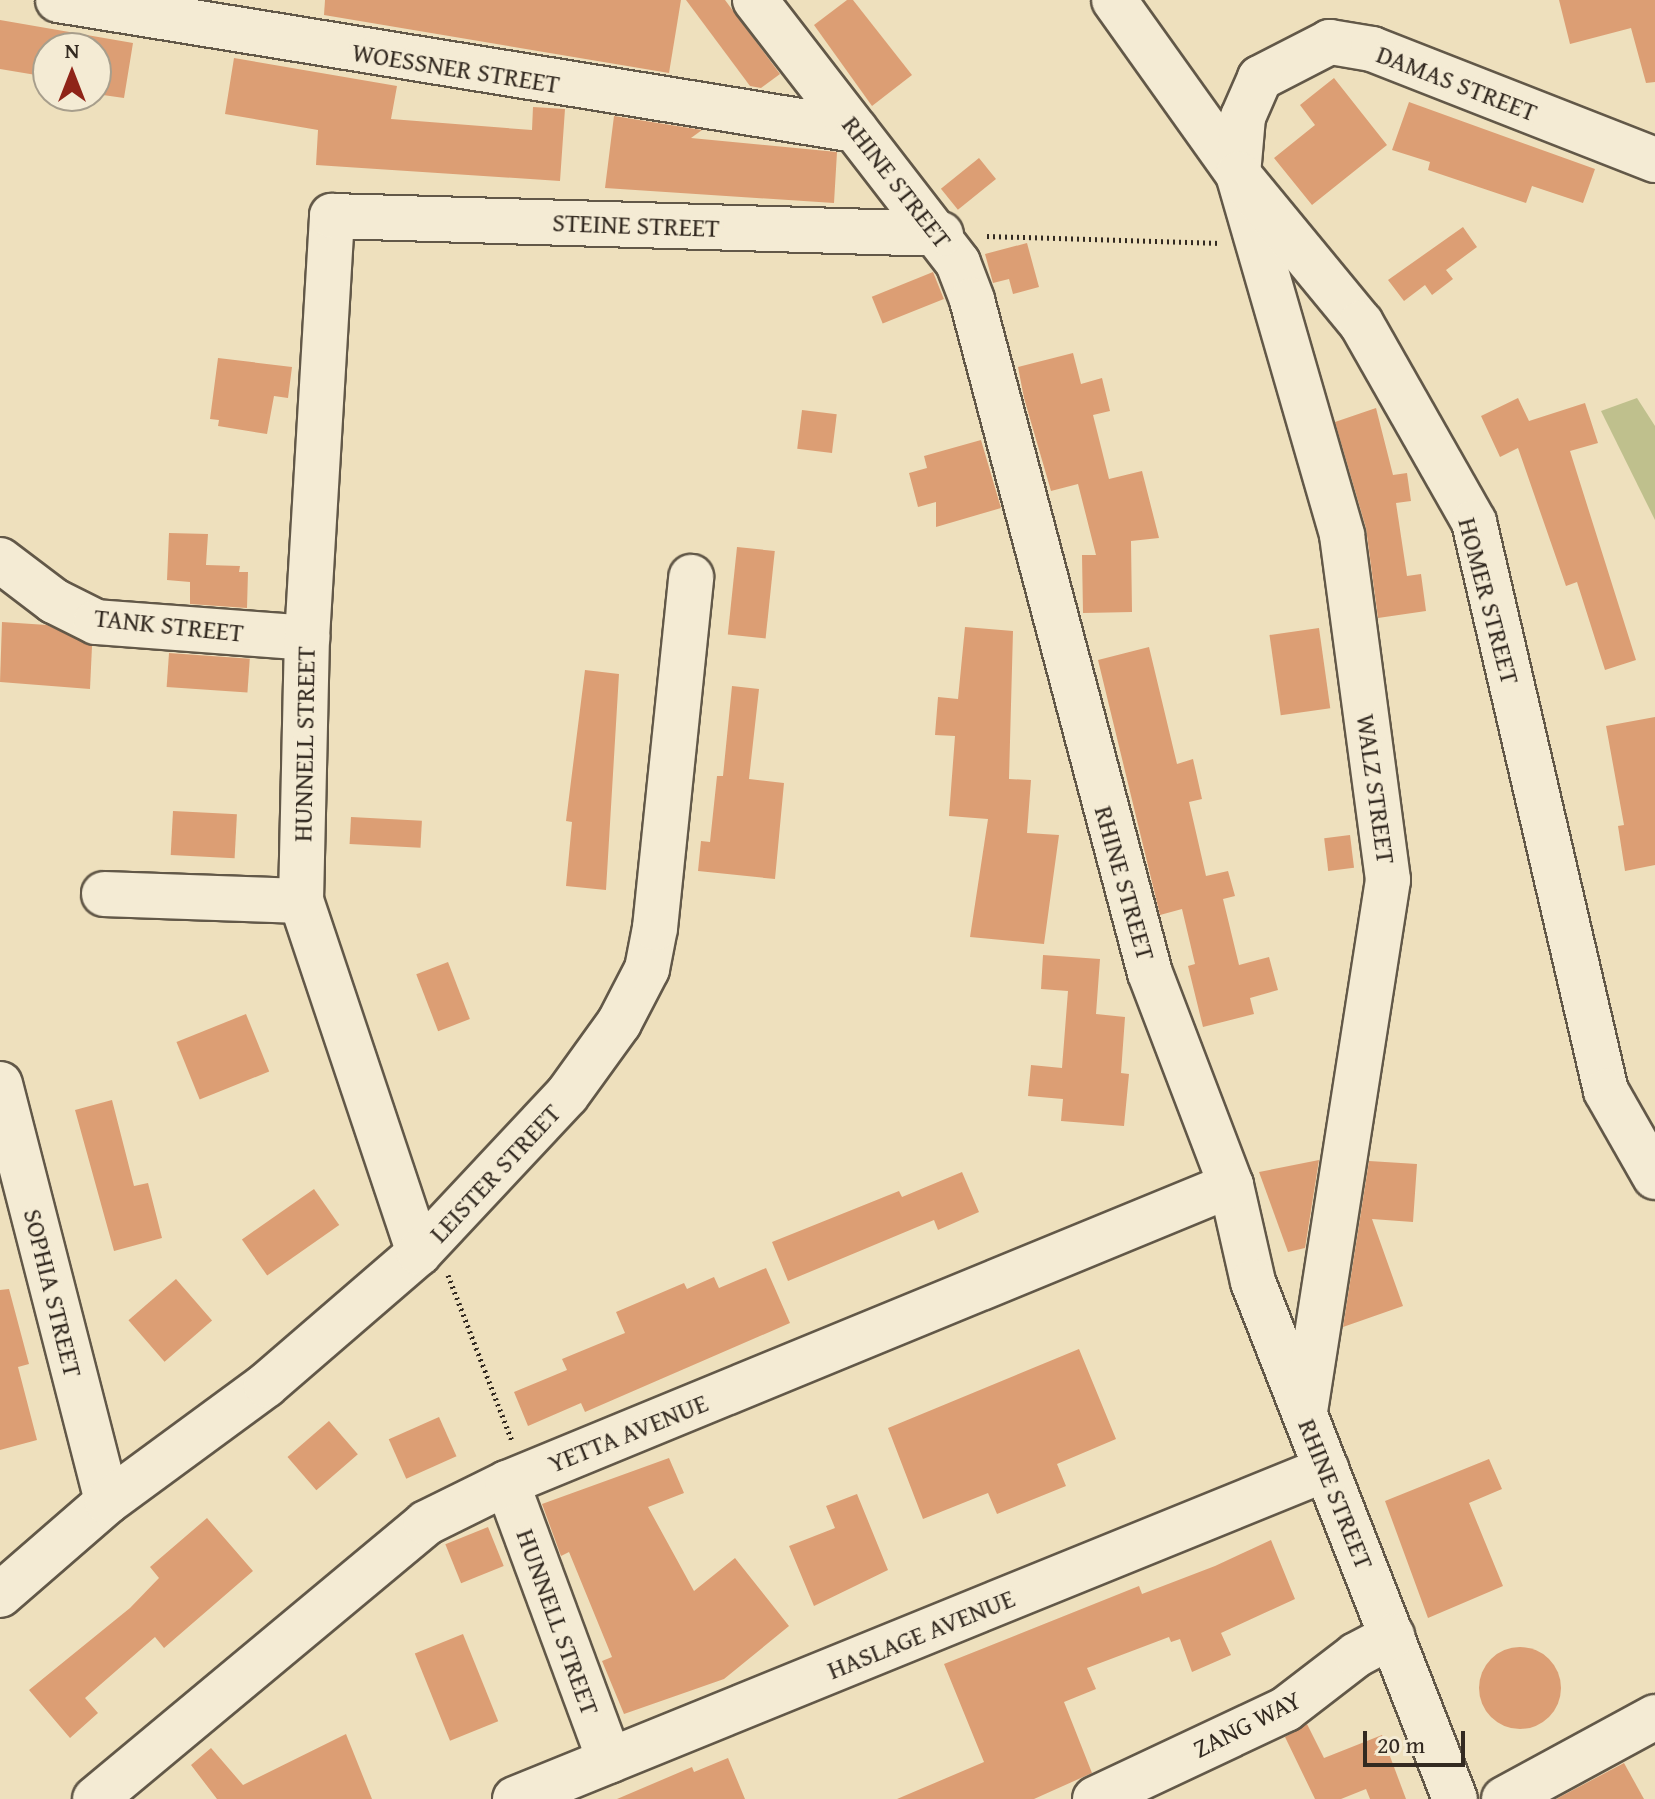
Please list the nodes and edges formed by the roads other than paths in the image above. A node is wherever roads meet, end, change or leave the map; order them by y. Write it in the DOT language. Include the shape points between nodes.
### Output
graph roads {
  1 [pos="58,0"];
  2 [pos="755,0"];
  3 [pos="1114,0"];
  4 [pos="855,130"];
  5 [pos="1655,160"];
  6 [pos="1238,174"];
  7 [pos="332,216"];
  8 [pos="941,234"];
  9 [pos="0,560"];
  10 [pos="691,577"];
  11 [pos="307,638"];
  12 [pos="104,894"];
  13 [pos="301,901"];
  14 [pos="0,1084"];
  15 [pos="1655,1177"];
  16 [pos="1231,1185"];
  17 [pos="427,1245"];
  18 [pos="1304,1413"];
  19 [pos="1326,1469"];
  20 [pos="516,1479"];
  21 [pos="107,1502"];
  22 [pos="0,1595"];
  23 [pos="1392,1636"];
  24 [pos="1655,1717"];
  25 [pos="610,1761"];
  26 [pos="95,1799"];
  27 [pos="515,1799"];
  28 [pos="1095,1799"];
  29 [pos="1455,1799"];
  30 [pos="1504,1799"];
  1 -- 4 [label="street, WOESSNER STREET"];
  2 -- 4 [label="street, RHINE STREET"];
  3 -- 6 [label="street, HOMER STREET"];
  4 -- 8 [label="street, RHINE STREET"];
  5 -- 6 [label="street, DAMAS STREET" via="1372,49 1330,42 1260,78 1243,117"];
  6 -- 15 [label="street, HOMER STREET" via="1361,323 1474,522 1606,1091"];
  6 -- 18 [label="street, WALZ STREET" via="1254,245 1342,535 1388,880"];
  7 -- 8 [label="street, STEINE STREET"];
  7 -- 11 [label="street, HUNNELL STREET"];
  8 -- 16 [label="street, RHINE STREET" via="972,300 1128,902"];
  9 -- 11 [label="street, TANK STREET" via="54,601 96,622"];
  10 -- 17 [label="street, LEISTER STREET" via="647,969 619,1023 567,1095"];
  11 -- 13 [label="street, HUNNELL STREET"];
  12 -- 13 [label="street"];
  13 -- 17 [label="street, HUNNELL STREET"];
  14 -- 21 [label="street, SOPHIA STREET"];
  16 -- 18 [label="street, RHINE STREET" via="1253,1282"];
  16 -- 20 [label="street, YETTA AVENUE"];
  17 -- 21 [label="street, LEISTER STREET" via="266,1385"];
  18 -- 19 [label="street, RHINE STREET"];
  19 -- 23 [label="street, RHINE STREET"];
  19 -- 25 [label="street, HASLAGE AVENUE"];
  20 -- 25 [label="street, HUNNELL STREET"];
  20 -- 26 [label="street, YETTA AVENUE" via="426,1523"];
  21 -- 22 [label="street, LEISTER STREET"];
  23 -- 28 [label="street, ZANG WAY" via="1356,1655 1286,1709"];
  23 -- 29 [label="street, RHINE STREET"];
  24 -- 30 [label="street"];
  25 -- 27 [label="street, HASLAGE AVENUE"];
}
